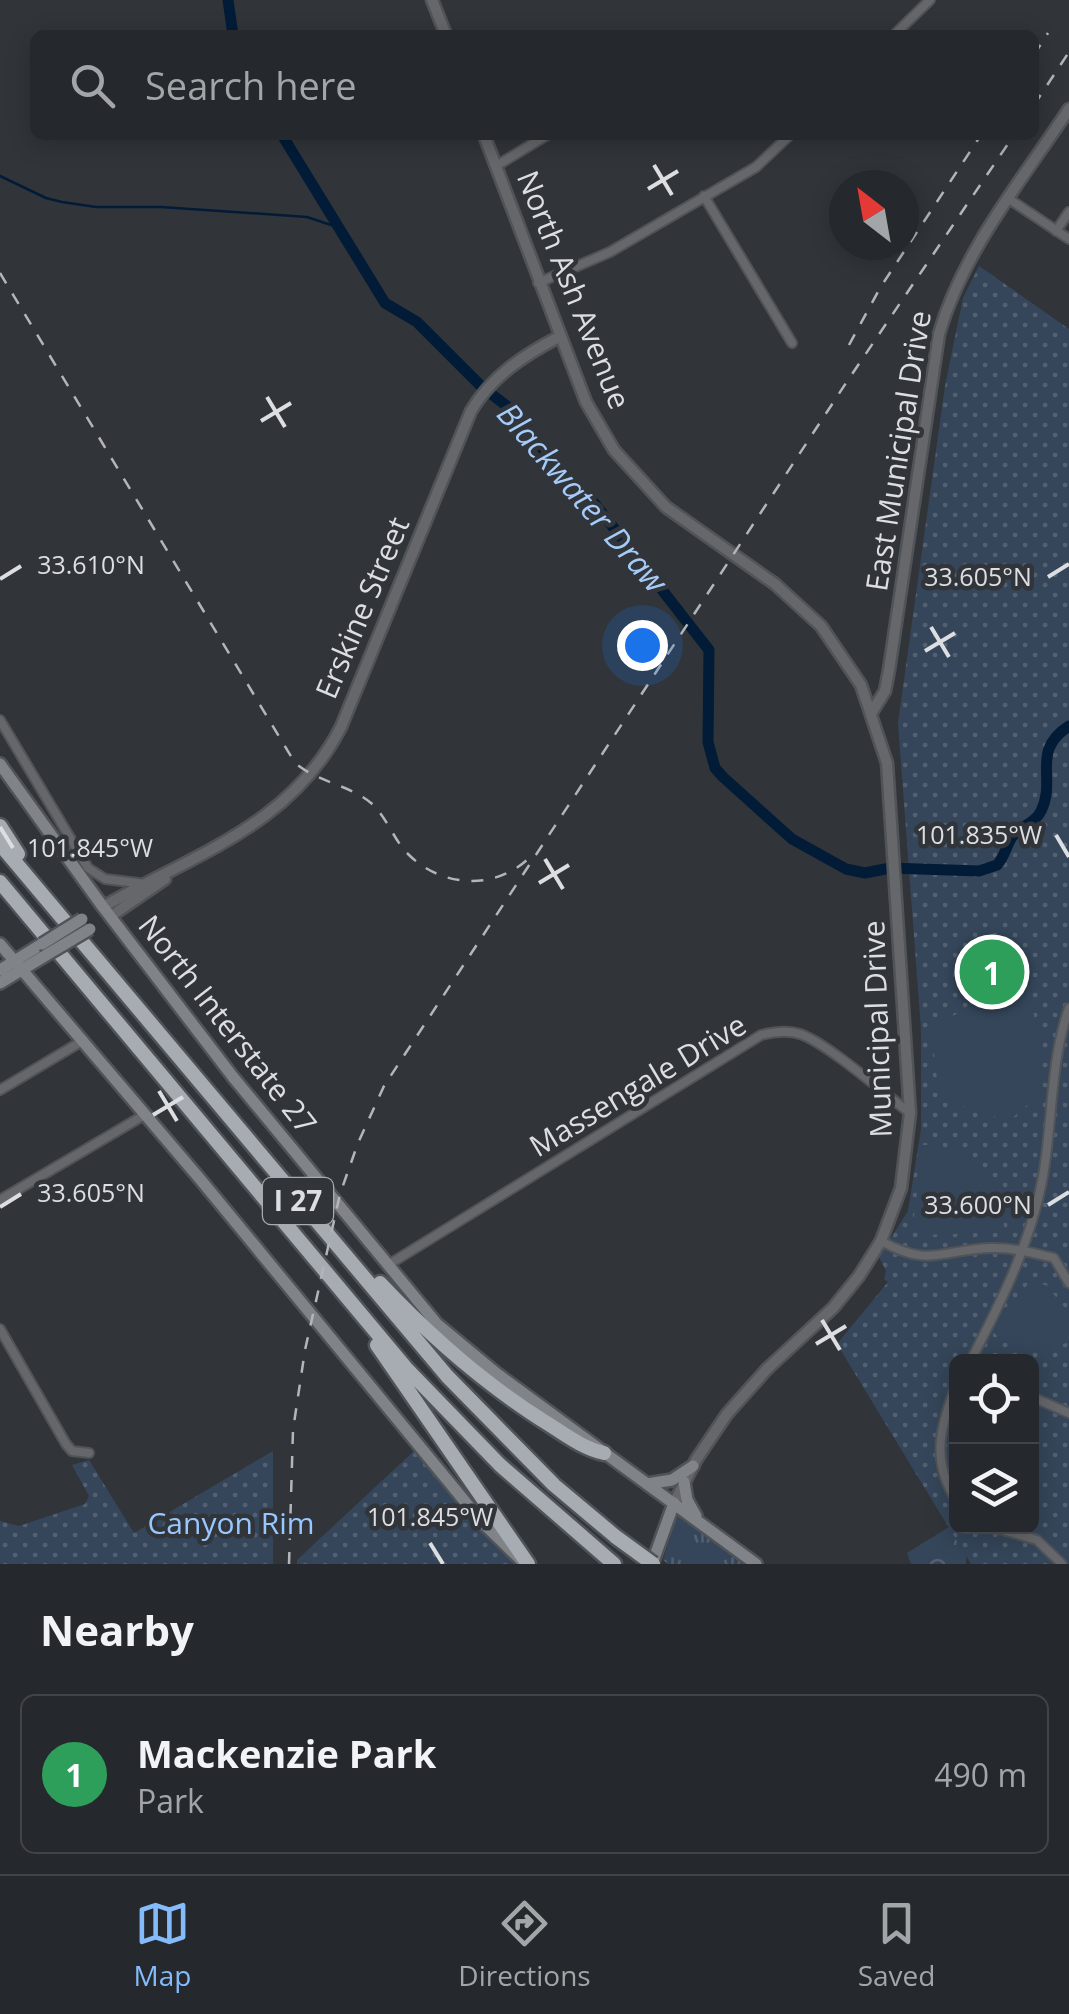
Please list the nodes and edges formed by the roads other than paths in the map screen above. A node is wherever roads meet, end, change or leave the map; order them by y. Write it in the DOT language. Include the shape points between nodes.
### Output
graph roads {
  1 [pos="930,0"];
  2 [pos="434,1"];
  3 [pos="444,30"];
  4 [pos="899,30"];
  5 [pos="1069,109"];
  6 [pos="486,140"];
  7 [pos="539,140"];
  8 [pos="785,140"];
  9 [pos="496,166"];
  10 [pos="704,196"];
  11 [pos="1009,199"];
  12 [pos="1069,212"];
  13 [pos="1056,231"];
  14 [pos="1069,239"];
  15 [pos="538,283"];
  16 [pos="559,337"];
  17 [pos="792,343"];
  18 [pos="872,712"];
  19 [pos="0,720"];
  20 [pos="17,748"];
  21 [pos="0,761"];
  22 [pos="0,826"];
  23 [pos="0,844"];
  24 [pos="177,869"];
  25 [pos="146,884"];
  26 [pos="3,886"];
  27 [pos="107,911"];
  28 [pos="60,917"];
  29 [pos="0,944"];
  30 [pos="19,965"];
  31 [pos="0,970"];
  32 [pos="0,983"];
  33 [pos="1069,1008"];
  34 [pos="84,1040"];
  35 [pos="0,1090"];
  36 [pos="146,1114"];
  37 [pos="910,1114"];
  38 [pos="291,1193"];
  39 [pos="0,1200"];
  40 [pos="880,1240"];
  41 [pos="1023,1250"];
  42 [pos="388,1266"];
  43 [pos="1069,1283"];
  44 [pos="356,1309"];
  45 [pos="0,1329"];
  46 [pos="974,1354"];
  47 [pos="1039,1399"];
  48 [pos="949,1404"];
  49 [pos="1069,1412"];
  50 [pos="89,1453"];
  51 [pos="604,1453"];
  52 [pos="693,1466"];
  53 [pos="684,1482"];
  54 [pos="646,1484"];
  55 [pos="949,1486"];
  56 [pos="674,1503"];
  57 [pos="701,1523"];
  58 [pos="1016,1534"];
  59 [pos="654,1559"];
  60 [pos="527,1564"];
  61 [pos="614,1564"];
  62 [pos="756,1564"];
  63 [pos="1062,1564"];
  1 -- 4 [label="street"];
  2 -- 3 [label="street"];
  5 -- 11 [label="street, East Municipal Drive"];
  6 -- 9 [label="street, North Ash Avenue"];
  7 -- 9 [label="street"];
  8 -- 10 [label="street" via="756,166"];
  9 -- 15 [label="street, North Ash Avenue"];
  10 -- 15 [label="street" via="610,252"];
  10 -- 17 [label="street"];
  11 -- 13 [label="street"];
  11 -- 18 [label="street, East Municipal Drive" via="960,276 939,334 889,670"];
  12 -- 13 [label="street"];
  13 -- 14 [label="street"];
  15 -- 16 [label="street, North Ash Avenue"];
  16 -- 18 [label="street, North Ash Avenue" via="586,402 630,471 681,519 803,607 843,654"];
  16 -- 24 [label="street, Erskine Street" via="500,375 471,411 322,762 272,811"];
  18 -- 37 [label="street, Municipal Drive" via="887,763"];
  19 -- 20 [label="street"];
  20 -- 21 [label="street"];
  20 -- 25 [label="street" via="88,868 105,878"];
  21 -- 27 [label="main road, North Interstate 27"];
  22 -- 28 [label="highway"];
  23 -- 28 [label="highway, I 27"];
  24 -- 25 [label="street, Erskine Street"];
  24 -- 27 [label="street, Erskine Street" via="148,894"];
  25 -- 27 [label="street, Erskine Street"];
  26 -- 44 [label="highway, I 27"];
  27 -- 30 [label="main road, Erskine Street, bridge"];
  27 -- 42 [label="main road, North Interstate 27"];
  28 -- 38 [label="highway, I 27"];
  29 -- 30 [label="main road"];
  30 -- 31 [label="main road, Erskine Street"];
  30 -- 32 [label="main road, Erskine Street"];
  30 -- 34 [label="main road"];
  33 -- 41 [label="street" via="1044,1174"];
  34 -- 35 [label="street"];
  34 -- 36 [label="main road"];
  36 -- 39 [label="street"];
  36 -- 60 [label="main road" via="481,1521"];
  37 -- 40 [label="street, Municipal Drive" via="901,1188"];
  37 -- 42 [label="street, Massengale Drive" via="800,1034 761,1036"];
  38 -- 51 [label="highway" via="469,1370 579,1444"];
  38 -- 59 [label="highway, I 27, bridge" via="447,1376 554,1484 616,1537"];
  40 -- 41 [label="street" via="924,1258"];
  40 -- 52 [label="street, Municipal Drive" via="848,1291 752,1385"];
  41 -- 43 [label="street" via="1054,1258"];
  41 -- 46 [label="street"];
  42 -- 51 [label="main road, North Interstate 27" via="462,1346"];
  44 -- 60 [label="highway"];
  44 -- 61 [label="highway, I 27" via="477,1442"];
  45 -- 50 [label="street" via="66,1444"];
  47 -- 49 [label="street"];
  48 -- 55 [label="street" via="938,1446"];
  51 -- 54 [label="main road, North Interstate 27"];
  52 -- 53 [label="street, Municipal Drive"];
  52 -- 54 [label="main road" via="672,1480"];
  53 -- 56 [label="street, Municipal Drive"];
  53 -- 57 [label="main road"];
  54 -- 56 [label="main road, North Interstate 27"];
  56 -- 57 [label="main road, North Interstate 27"];
  56 -- 59 [label="main road, Municipal Drive"];
  57 -- 62 [label="main road, North Interstate 27"];
  58 -- 63 [label="street" via="1036,1540"];
}
